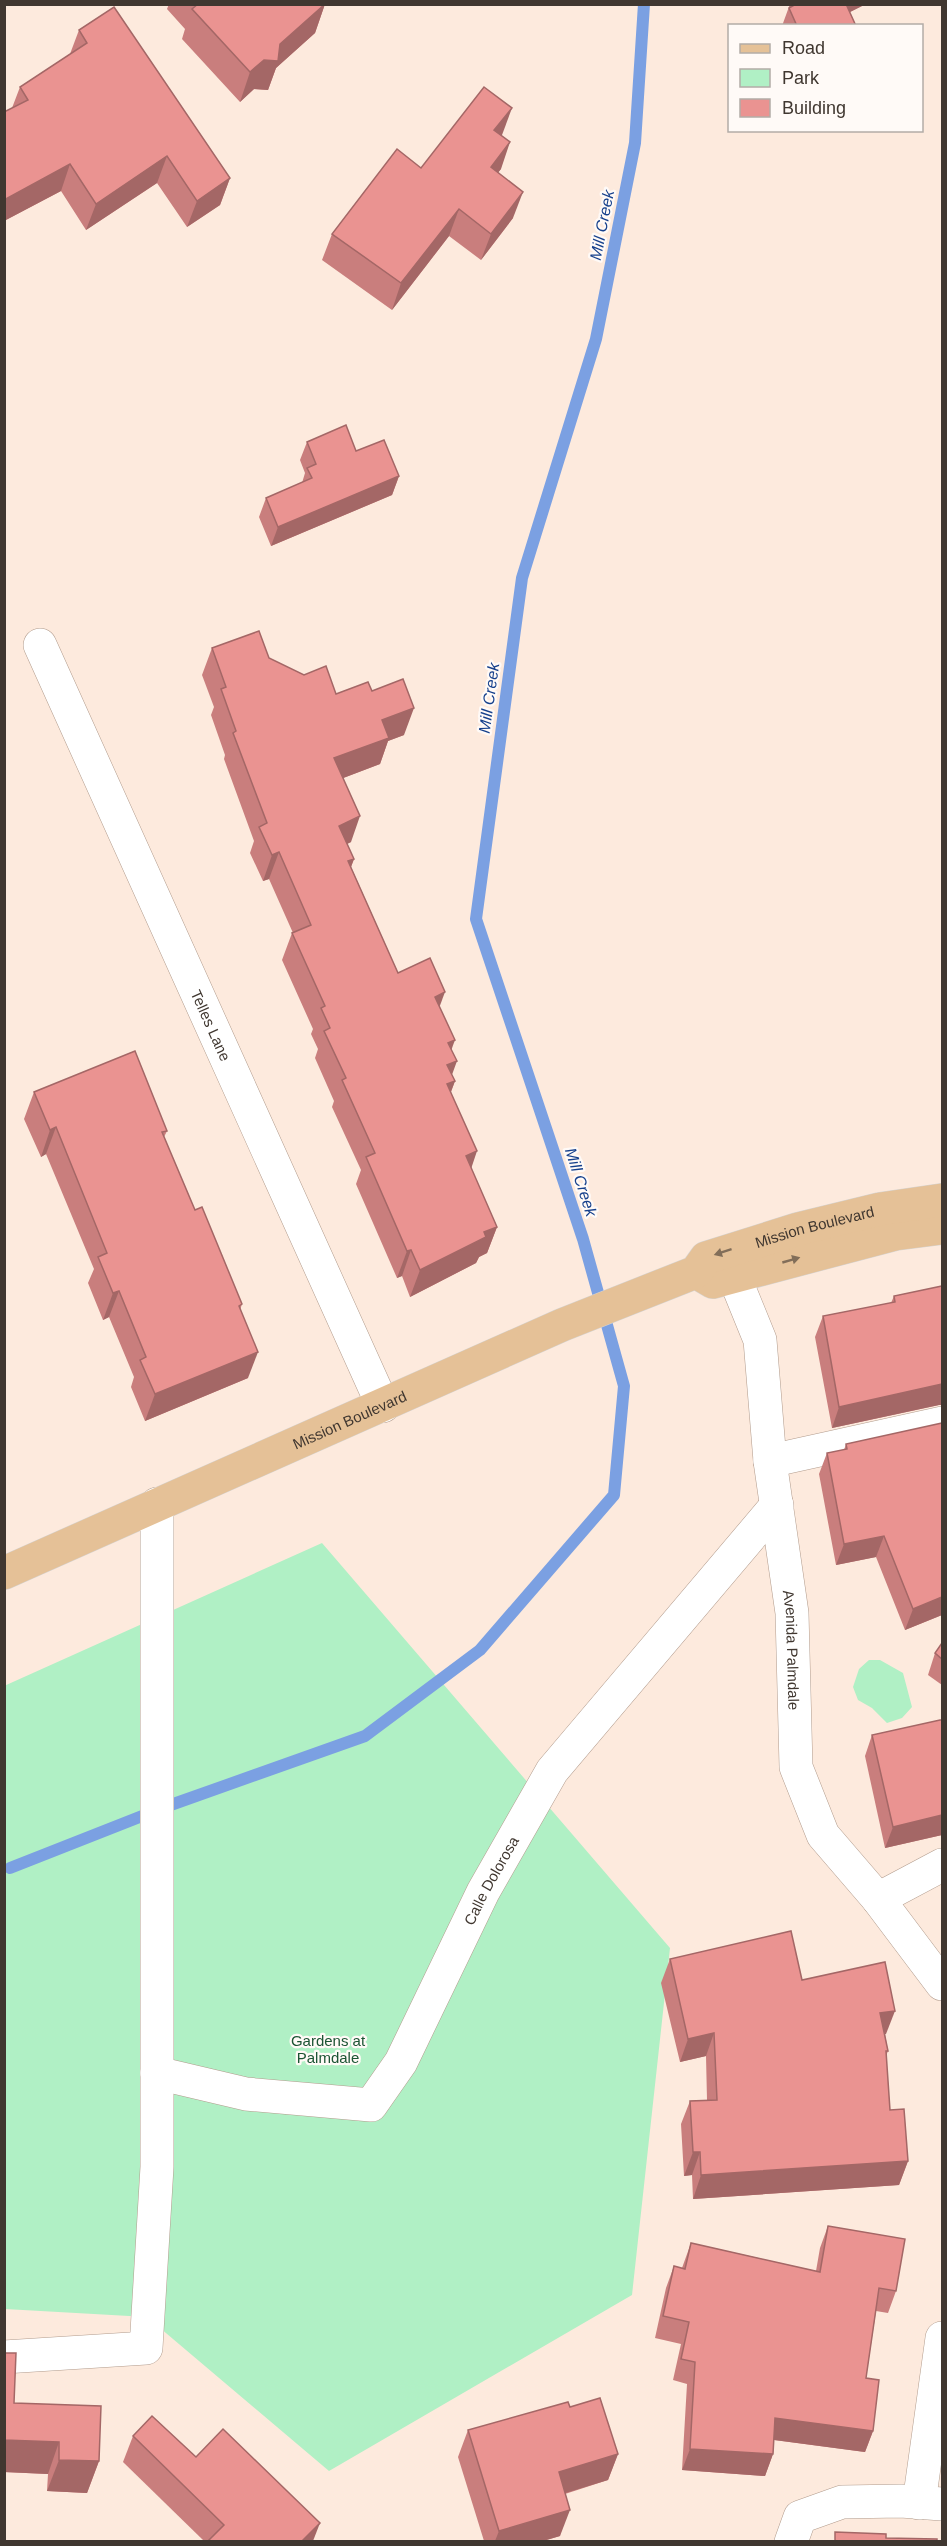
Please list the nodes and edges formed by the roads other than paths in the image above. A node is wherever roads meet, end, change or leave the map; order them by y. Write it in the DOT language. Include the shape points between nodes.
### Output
graph roads {
  1 [pos="40,645"];
  2 [pos="942,1200"];
  3 [pos="942,1228"];
  4 [pos="696,1272"];
  5 [pos="734,1276"];
  6 [pos="383,1406"];
  7 [pos="942,1423"];
  8 [pos="770,1461"];
  9 [pos="157,1504"];
  10 [pos="777,1505"];
  11 [pos="4,1573"];
  12 [pos="942,1865"];
  13 [pos="878,1899"];
  14 [pos="942,1984"];
  15 [pos="157,2073"];
  16 [pos="942,2348"];
  17 [pos="4,2357"];
  18 [pos="931,2504"];
  19 [pos="791,2541"];
  1 -- 6 [label="street, Telles Lane"];
  2 -- 4 [label="main road, Mission Boulevard, one-way" via="798,1228 706,1258"];
  5 -- 3 [label="main road, Mission Boulevard, one-way" via="895,1234"];
  4 -- 5 [label="main road, Mission Boulevard" via="713,1282"];
  4 -- 6 [label="main road, Mission Boulevard" via="562,1326"];
  5 -- 8 [label="street, Avenida Palmdale" via="760,1340"];
  6 -- 9 [label="main road, Mission Boulevard"];
  7 -- 8 [label="street"];
  8 -- 10 [label="street, Avenida Palmdale"];
  9 -- 11 [label="main road, Mission Boulevard"];
  9 -- 15 [label="street"];
  10 -- 13 [label="street, Avenida Palmdale" via="792,1613 796,1767 823,1835"];
  10 -- 15 [label="street, Calle Dolorosa" via="552,1771 483,1892 401,2062 371,2105 246,2094"];
  12 -- 13 [label="street"];
  13 -- 14 [label="street, Avenida Palmdale"];
  15 -- 17 [label="street" via="157,2167 146,2348"];
  16 -- 18 [label="street"];
  18 -- 19 [label="street" via="842,2502 800,2517"];
}
